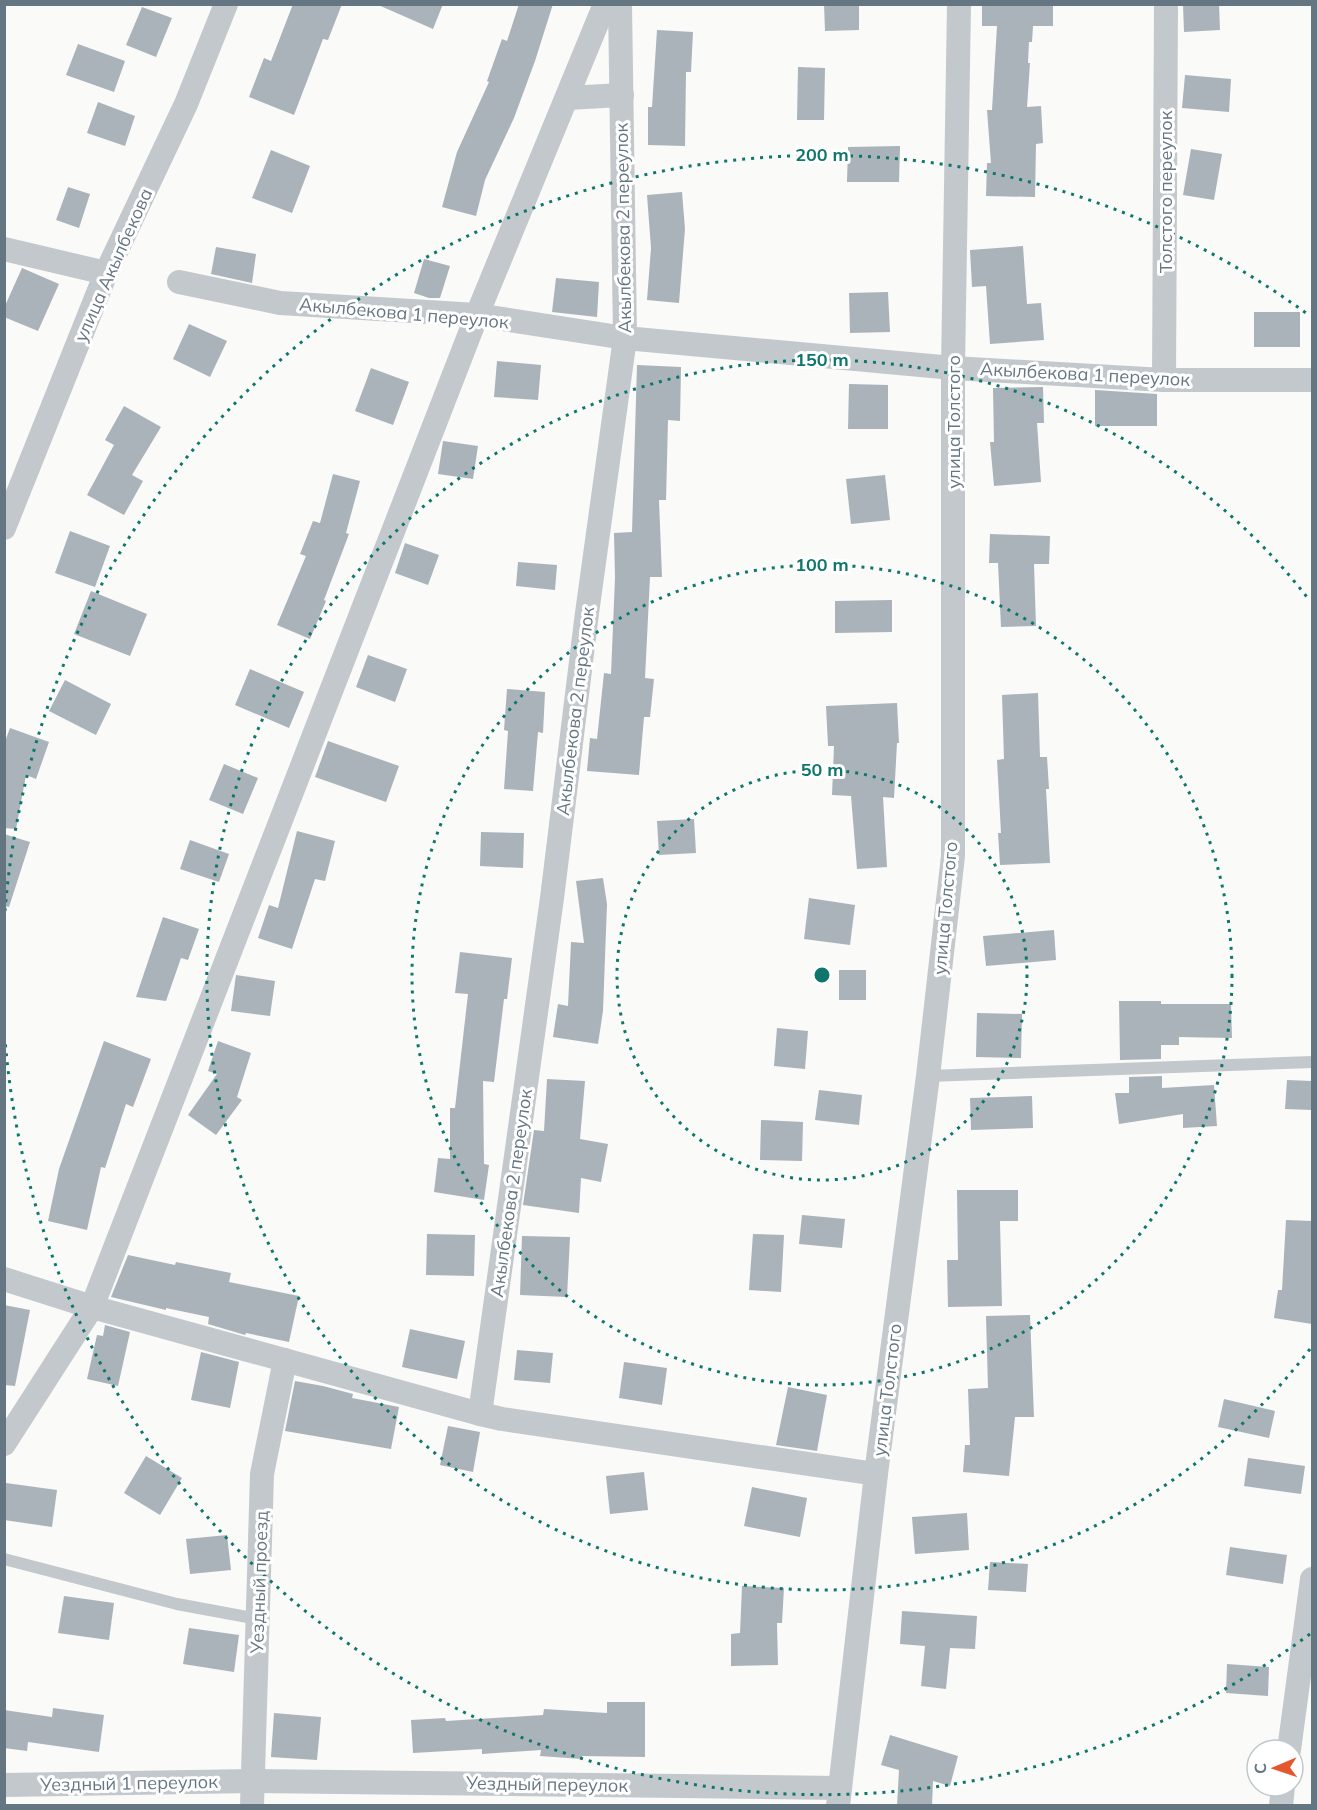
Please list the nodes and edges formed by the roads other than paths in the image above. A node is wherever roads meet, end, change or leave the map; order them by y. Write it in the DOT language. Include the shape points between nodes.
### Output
graph roads {
  1 [pos="226,4"];
  2 [pos="605,4"];
  3 [pos="620,4"];
  4 [pos="959,4"];
  5 [pos="1166,4"];
  6 [pos="622,94"];
  7 [pos="567,98"];
  8 [pos="4,249"];
  9 [pos="106,273"];
  10 [pos="179,282"];
  11 [pos="477,315"];
  12 [pos="625,338"];
  13 [pos="953,368"];
  14 [pos="1164,380"];
  15 [pos="1312,380"];
  16 [pos="4,528"];
  17 [pos="1312,1062"];
  18 [pos="928,1076"];
  19 [pos="4,1279"];
  20 [pos="92,1307"];
  21 [pos="285,1360"];
  22 [pos="480,1414"];
  23 [pos="4,1444"];
  24 [pos="876,1474"];
  25 [pos="4,1559"];
  26 [pos="1312,1579"];
  27 [pos="258,1618"];
  28 [pos="1290,1738"];
  29 [pos="253,1781"];
  30 [pos="4,1785"];
  31 [pos="839,1797"];
  32 [pos="252,1806"];
  1 -- 9 [label="street, улица Акылбекова" via="186,104"];
  2 -- 7 [label="street"];
  3 -- 6 [label="street, Акылбекова 2 переулок"];
  4 -- 13 [label="street, улица Толстого"];
  5 -- 14 [label="street, Толстого переулок"];
  6 -- 7 [label="street"];
  6 -- 12 [label="street, Акылбекова 2 переулок"];
  7 -- 11 [label="street"];
  8 -- 9 [label="street"];
  9 -- 16 [label="street, улица Акылбекова"];
  10 -- 11 [label="street, Акылбекова 1 переулок" via="280,303"];
  11 -- 12 [label="street, Акылбекова 1 переулок"];
  11 -- 20 [label="street"];
  12 -- 13 [label="street, Акылбекова 1 переулок"];
  12 -- 22 [label="street, Акылбекова 2 переулок"];
  13 -- 14 [label="street, Акылбекова 1 переулок"];
  13 -- 18 [label="street, улица Толстого" via="952,856"];
  14 -- 15 [label="street, Акылбекова 1 переулок"];
  17 -- 18 [label="lane"];
  18 -- 24 [label="street, улица Толстого"];
  19 -- 20 [label="street"];
  20 -- 21 [label="street"];
  20 -- 23 [label="street"];
  21 -- 22 [label="street"];
  21 -- 27 [label="street, Уездный проезд" via="262,1474"];
  22 -- 24 [label="street"];
  24 -- 31 [label="street, улица Толстого"];
  25 -- 27 [label="lane" via="177,1604"];
  26 -- 28 [label="street"];
  27 -- 29 [label="street, Уездный проезд"];
  29 -- 30 [label="street, Уездный 1 переулок"];
  29 -- 31 [label="street, Уездный переулок"];
  29 -- 32 [label="street, Уездный проезд"];
}
